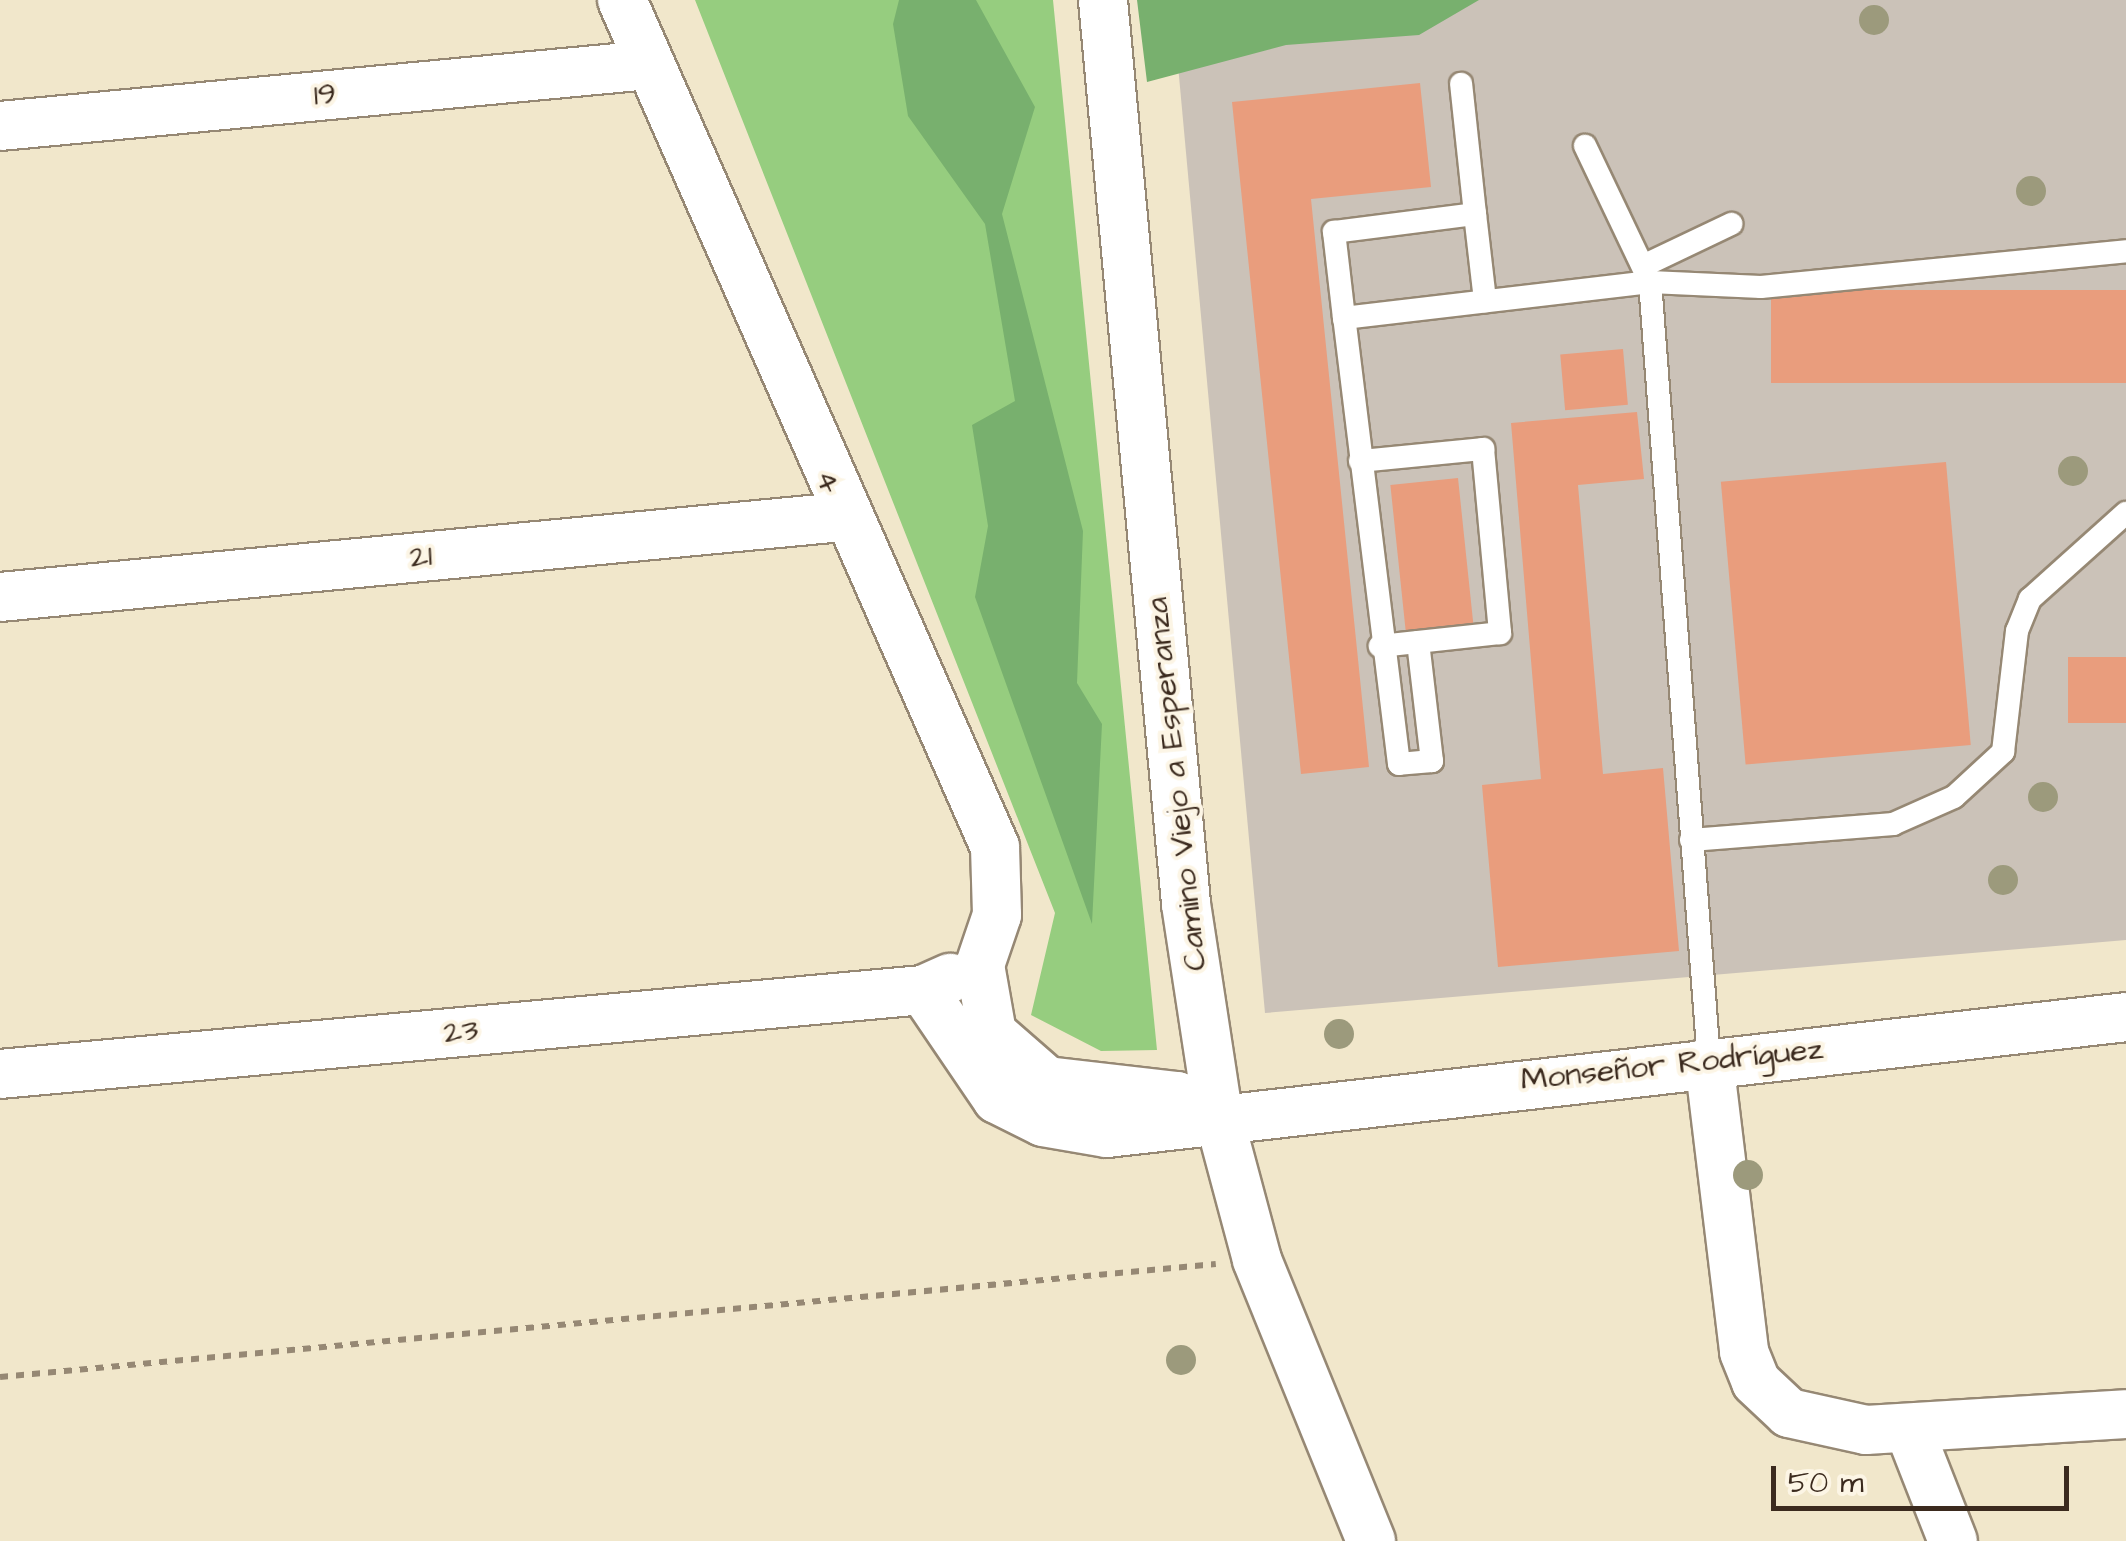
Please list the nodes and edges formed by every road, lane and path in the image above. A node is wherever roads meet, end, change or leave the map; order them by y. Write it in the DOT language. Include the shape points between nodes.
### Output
graph roads {
  1 [pos="622,0"];
  2 [pos="1103,0"];
  3 [pos="650,64"];
  4 [pos="1461,84"];
  5 [pos="0,126"];
  6 [pos="1585,146"];
  7 [pos="1475,214"];
  8 [pos="1731,224"];
  9 [pos="2126,251"];
  10 [pos="1646,274"];
  11 [pos="1485,302"];
  12 [pos="1344,318"];
  13 [pos="1360,461"];
  14 [pos="2126,513"];
  15 [pos="842,517"];
  16 [pos="0,597"];
  17 [pos="1418,642"];
  18 [pos="1380,646"];
  19 [pos="1691,840"];
  20 [pos="958,996"];
  21 [pos="2126,1018"];
  22 [pos="1709,1061"];
  23 [pos="0,1074"];
  24 [pos="1218,1114"];
  25 [pos="1257,1260"];
  26 [pos="0,1377"];
  27 [pos="2126,1414"];
  28 [pos="1909,1428"];
  29 [pos="1370,1541"];
  30 [pos="1953,1541"];
  1 -- 3 [label="street, 4"];
  2 -- 24 [label="street, Camino Viejo a Esperanza" via="1186,904"];
  3 -- 5 [label="street, 19"];
  3 -- 15 [label="street, 4"];
  4 -- 7 [label="lane"];
  6 -- 10 [label="lane"];
  7 -- 11 [label="lane"];
  7 -- 12 [label="lane" via="1334,232"];
  8 -- 10 [label="lane"];
  9 -- 10 [label="lane" via="1762,287"];
  10 -- 11 [label="lane"];
  10 -- 19 [label="lane"];
  11 -- 12 [label="lane"];
  12 -- 13 [label="lane"];
  13 -- 17 [label="lane" via="1483,449 1500,634"];
  13 -- 18 [label="lane"];
  14 -- 19 [label="lane" via="2030,600 2017,630 2003,752 1954,796 1892,824"];
  15 -- 16 [label="street, 21"];
  15 -- 20 [label="street, 4" via="995,847 997,916"];
  17 -- 18 [label="lane"];
  17 -- 18 [label="lane" via="1432,762 1399,764"];
  19 -- 22 [label="lane"];
  20 -- 23 [label="street, 23"];
  20 -- 24 [label="street" via="1005,1050 1047,1081 1177,1096"];
  21 -- 22 [label="street, Monseñor Rodríguez"];
  22 -- 24 [label="street, Monseñor Rodríguez"];
  22 -- 28 [label="street" via="1736,1304 1756,1382 1804,1418"];
  24 -- 25 [label="street, Camino Viejo a Esperanza"];
  25 -- 26 [label="path"];
  25 -- 29 [label="street, Camino Viejo a Esperanza"];
  27 -- 28 [label="street"];
  28 -- 30 [label="street"];
}
